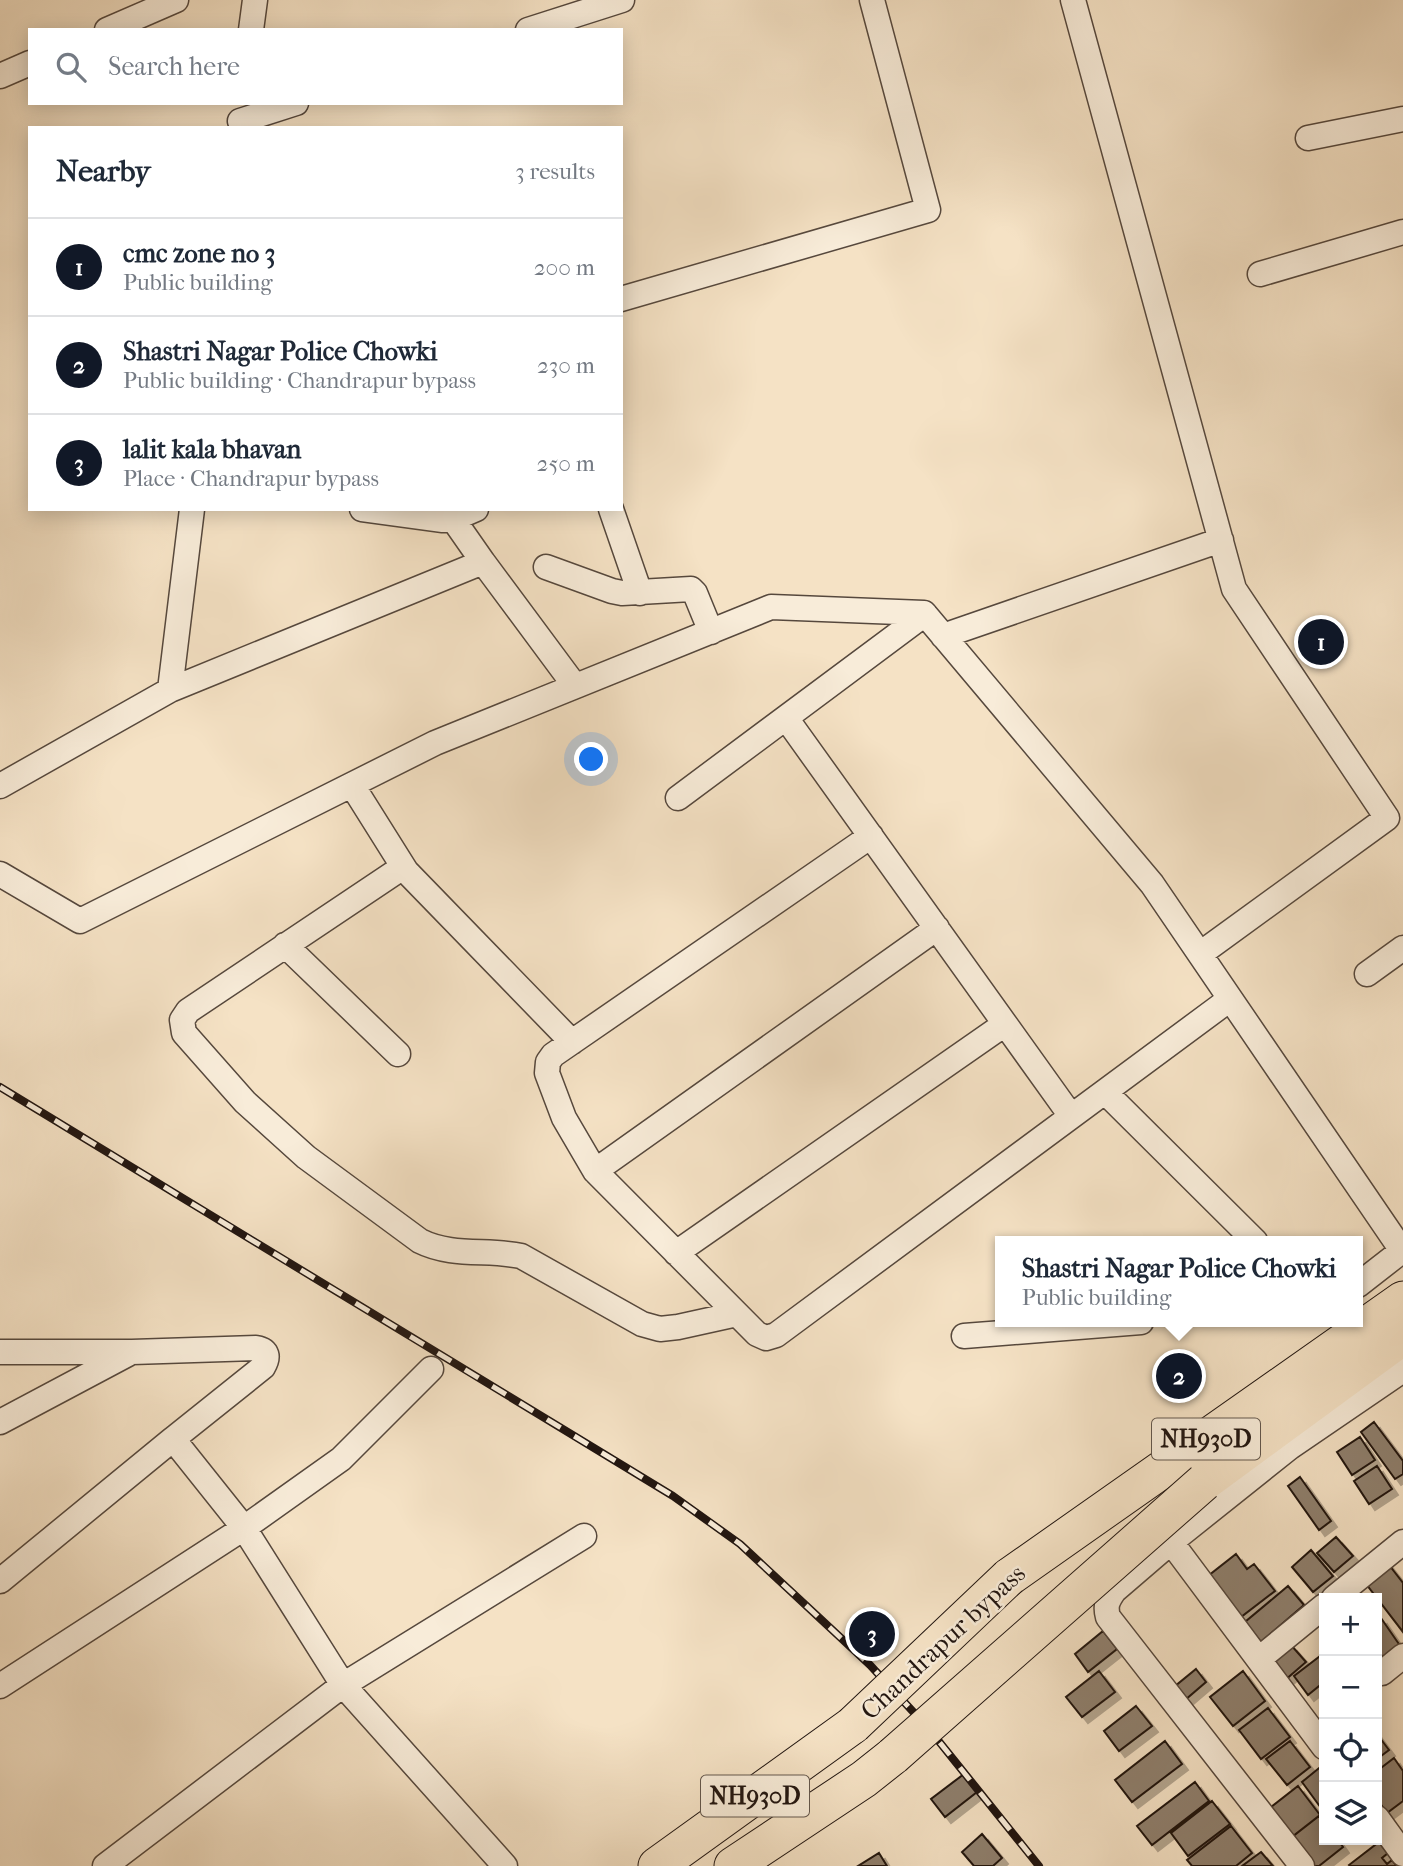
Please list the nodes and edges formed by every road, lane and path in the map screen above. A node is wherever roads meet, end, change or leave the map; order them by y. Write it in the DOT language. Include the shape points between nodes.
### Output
graph roads {
  1 [pos="176,0"];
  2 [pos="255,0"];
  3 [pos="622,0"];
  4 [pos="872,0"];
  5 [pos="1073,0"];
  6 [pos="112,28"];
  7 [pos="251,28"];
  8 [pos="534,28"];
  9 [pos="28,64"];
  10 [pos="0,76"];
  11 [pos="288,105"];
  12 [pos="240,117"];
  13 [pos="1403,119"];
  14 [pos="1308,138"];
  15 [pos="1403,232"];
  16 [pos="1260,274"];
  17 [pos="623,298"];
  18 [pos="192,511"];
  19 [pos="377,511"];
  20 [pos="471,511"];
  21 [pos="612,511"];
  22 [pos="453,519"];
  23 [pos="1221,540"];
  24 [pos="483,562"];
  25 [pos="546,567"];
  26 [pos="640,593"];
  27 [pos="925,614"];
  28 [pos="710,632"];
  29 [pos="943,636"];
  30 [pos="575,686"];
  31 [pos="170,690"];
  32 [pos="786,718"];
  33 [pos="352,785"];
  34 [pos="0,786"];
  35 [pos="678,798"];
  36 [pos="1395,812"];
  37 [pos="871,836"];
  38 [pos="403,867"];
  39 [pos="0,874"];
  40 [pos="937,928"];
  41 [pos="285,945"];
  42 [pos="1403,948"];
  43 [pos="1200,954"];
  44 [pos="1367,974"];
  45 [pos="1230,999"];
  46 [pos="1005,1024"];
  47 [pos="572,1042"];
  48 [pos="398,1054"];
  49 [pos="1105,1092"];
  50 [pos="1072,1116"];
  51 [pos="595,1171"];
  52 [pos="1250,1236"];
  53 [pos="1403,1251"];
  54 [pos="676,1253"];
  55 [pos="1363,1281"];
  56 [pos="1403,1300"];
  57 [pos="737,1314"];
  58 [pos="1363,1319"];
  59 [pos="1078,1327"];
  60 [pos="1343,1329"];
  61 [pos="964,1336"];
  62 [pos="1403,1336"];
  63 [pos="0,1352"];
  64 [pos="132,1352"];
  65 [pos="431,1369"];
  66 [pos="1403,1370"];
  67 [pos="0,1422"];
  68 [pos="173,1439"];
  69 [pos="244,1528"];
  70 [pos="584,1536"];
  71 [pos="1171,1542"];
  72 [pos="1403,1542"];
  73 [pos="0,1581"];
  74 [pos="1340,1593"];
  75 [pos="1319,1610"];
  76 [pos="1403,1656"];
  77 [pos="1259,1659"];
  78 [pos="1382,1673"];
  79 [pos="343,1685"];
  80 [pos="0,1686"];
  81 [pos="1319,1740"];
  82 [pos="1382,1825"];
  83 [pos="1403,1854"];
  84 [pos="105,1866"];
  85 [pos="505,1866"];
  86 [pos="657,1866"];
  87 [pos="733,1866"];
  88 [pos="1301,1866"];
  1 -- 6 [label="street"];
  2 -- 7 [label="street"];
  3 -- 8 [label="street"];
  4 -- 17 [label="street" via="928,210"];
  5 -- 23 [label="street"];
  9 -- 10 [label="street"];
  11 -- 12 [label="street"];
  13 -- 14 [label="street"];
  15 -- 16 [label="street"];
  18 -- 31 [label="street"];
  19 -- 22 [label="street"];
  20 -- 22 [label="street"];
  21 -- 26 [label="street"];
  22 -- 24 [label="street"];
  23 -- 29 [label="street"];
  23 -- 36 [label="street" via="1234,589"];
  24 -- 30 [label="street"];
  24 -- 31 [label="street"];
  25 -- 26 [label="street" via="612,591"];
  26 -- 28 [label="street" via="691,589"];
  27 -- 28 [label="street" via="771,607"];
  27 -- 29 [label="street"];
  27 -- 32 [label="street"];
  28 -- 30 [label="street"];
  29 -- 43 [label="street" via="1152,884"];
  30 -- 33 [label="street" via="435,743"];
  31 -- 34 [label="street"];
  32 -- 35 [label="street"];
  32 -- 37 [label="street"];
  33 -- 38 [label="street"];
  33 -- 39 [label="street" via="80,921"];
  36 -- 43 [label="street"];
  37 -- 40 [label="street"];
  37 -- 47 [label="street"];
  38 -- 41 [label="street"];
  38 -- 47 [label="street"];
  40 -- 46 [label="street"];
  40 -- 51 [label="street"];
  41 -- 48 [label="street"];
  41 -- 57 [label="street" via="188,1011 182,1020 184,1033 245,1102 306,1157 433,1248 521,1256 642,1324 660,1329"];
  42 -- 44 [label="street"];
  43 -- 45 [label="street"];
  45 -- 49 [label="street"];
  45 -- 53 [label="street"];
  46 -- 50 [label="street"];
  46 -- 54 [label="street"];
  47 -- 51 [label="street" via="553,1055 547,1073 564,1118"];
  49 -- 50 [label="street"];
  49 -- 52 [label="street"];
  50 -- 57 [label="street" via="776,1335 766,1338 757,1334"];
  51 -- 54 [label="street"];
  53 -- 55 [label="street"];
  54 -- 57 [label="street"];
  56 -- 58 [label="highway, Chandrapur bypass / NH930D"];
  59 -- 61 [label="street"];
  60 -- 86 [label="highway, Chandrapur bypass / NH930D, bridge" via="1009,1577 853,1726"];
  62 -- 87 [label="highway, Chandrapur bypass / NH930D, bridge" via="1204,1482 864,1779"];
  63 -- 64 [label="street"];
  64 -- 67 [label="street"];
  64 -- 68 [label="street" via="256,1348 267,1353 263,1367"];
  65 -- 69 [label="street" via="341,1459"];
  66 -- 71 [label="street" via="1290,1447"];
  68 -- 69 [label="street"];
  68 -- 73 [label="street"];
  69 -- 79 [label="street"];
  69 -- 80 [label="street"];
  70 -- 79 [label="street"];
  71 -- 77 [label="street"];
  71 -- 88 [label="street" via="1114,1591 1105,1608 1108,1617"];
  72 -- 74 [label="street"];
  75 -- 77 [label="street"];
  76 -- 78 [label="street"];
  77 -- 81 [label="street"];
  79 -- 84 [label="street"];
  79 -- 85 [label="street"];
  82 -- 83 [label="street"];
}
